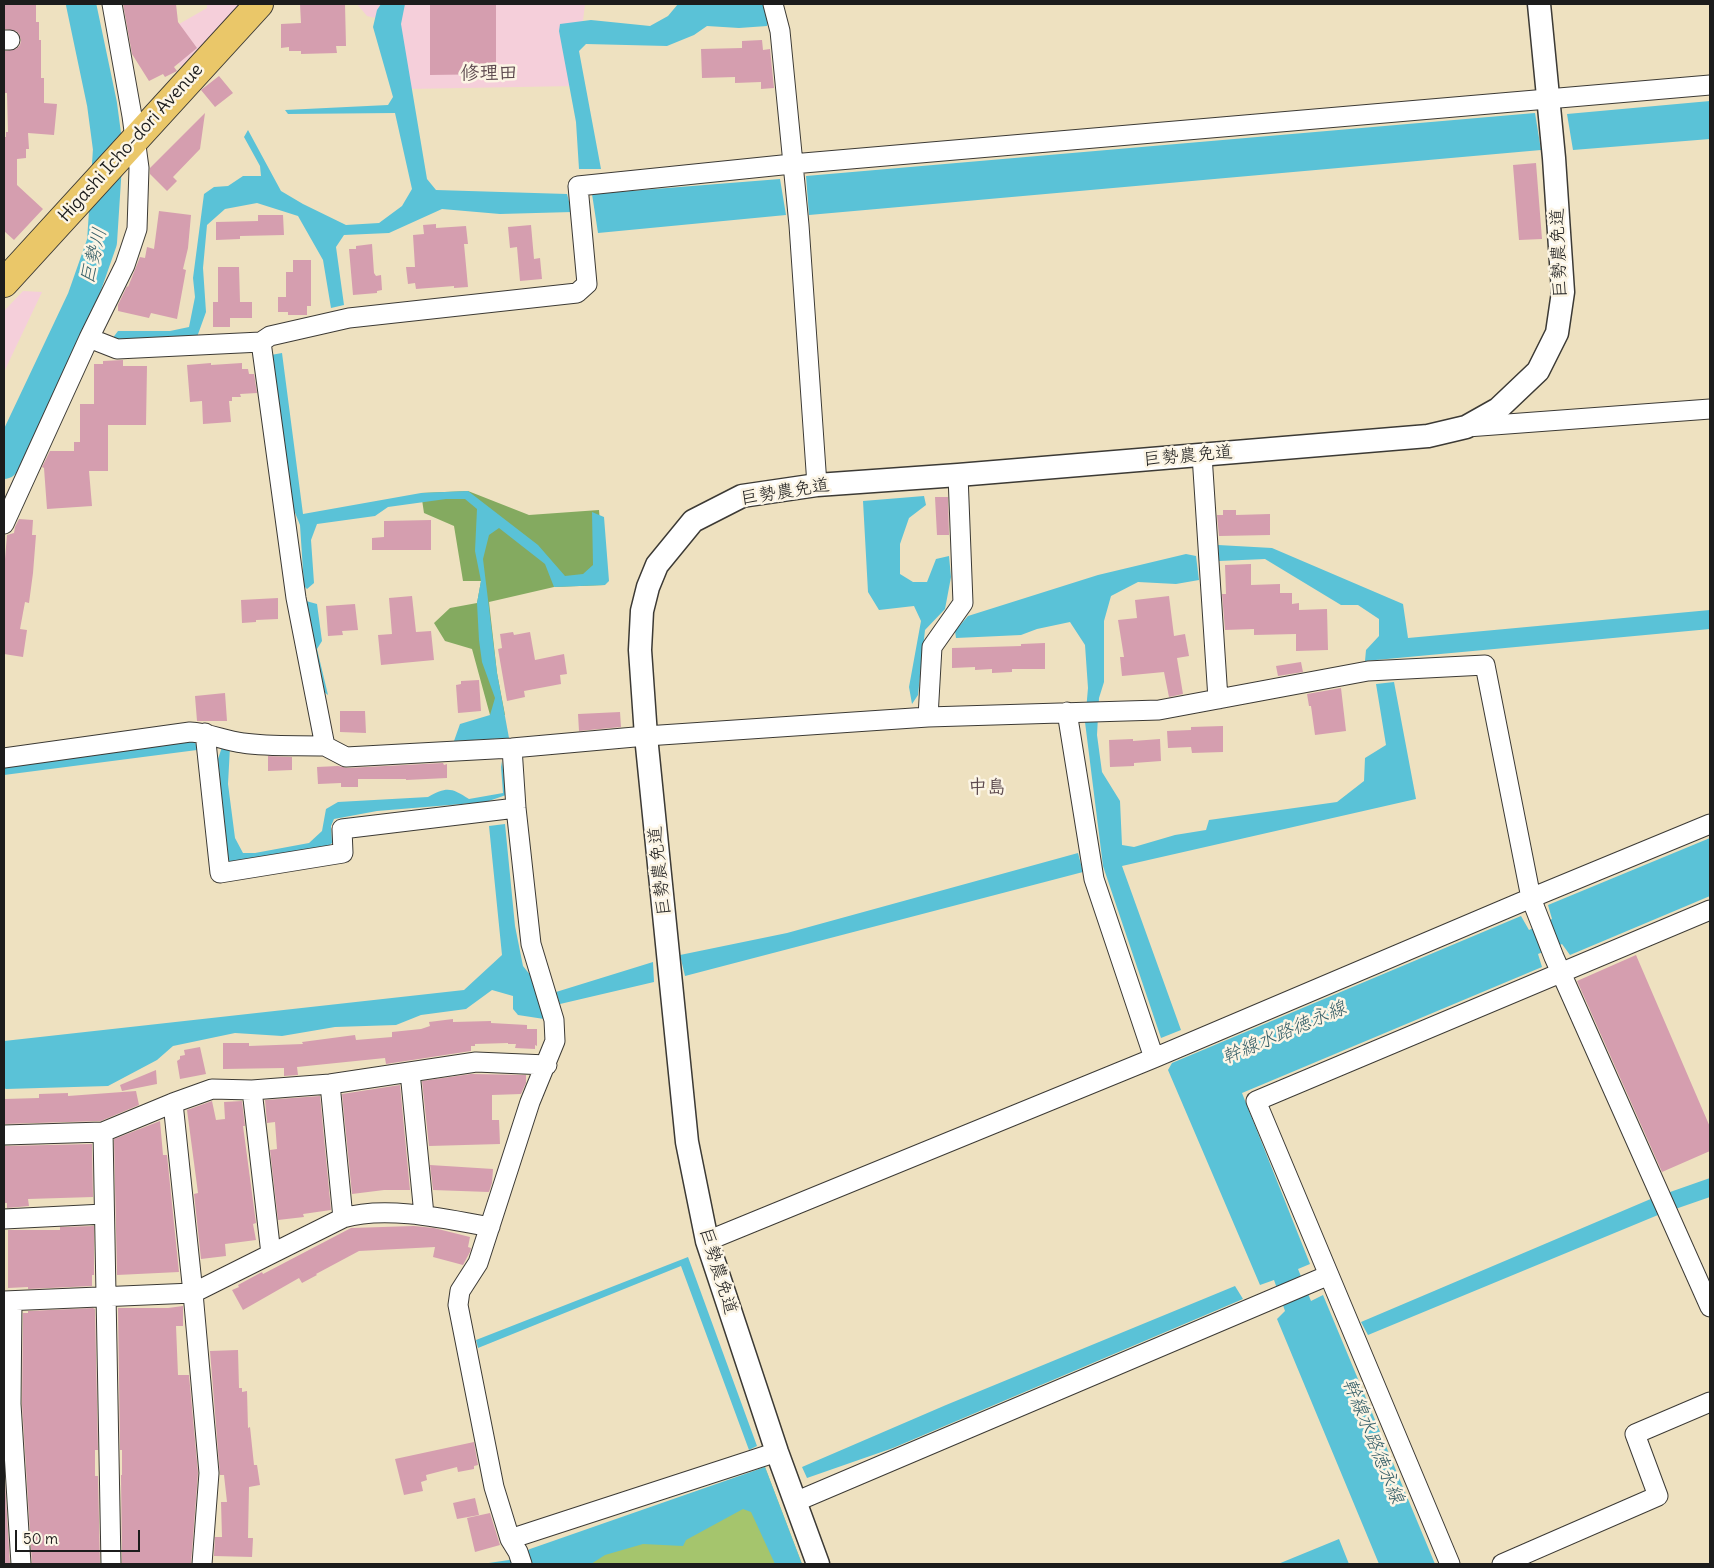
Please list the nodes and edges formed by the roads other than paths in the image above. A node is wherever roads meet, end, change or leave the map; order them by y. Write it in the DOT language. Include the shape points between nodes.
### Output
graph roads {
  1 [pos="112,4"];
  2 [pos="259,4"];
  3 [pos="773,4"];
  4 [pos="1540,4"];
  5 [pos="1710,85"];
  6 [pos="1549,99"];
  7 [pos="135,139"];
  8 [pos="792,164"];
  9 [pos="4,283"];
  10 [pos="88,338"];
  11 [pos="262,342"];
  12 [pos="1710,409"];
  13 [pos="1466,427"];
  14 [pos="1202,455"];
  15 [pos="958,475"];
  16 [pos="817,485"];
  17 [pos="4,524"];
  18 [pos="1218,699"];
  19 [pos="1073,712"];
  20 [pos="928,717"];
  21 [pos="205,733"];
  22 [pos="646,736"];
  23 [pos="325,746"];
  24 [pos="512,748"];
  25 [pos="4,758"];
  26 [pos="516,808"];
  27 [pos="1710,824"];
  28 [pos="1533,904"];
  29 [pos="1710,910"];
  30 [pos="1558,964"];
  31 [pos="1154,1058"];
  32 [pos="547,1065"];
  33 [pos="410,1072"];
  34 [pos="330,1084"];
  35 [pos="252,1090"];
  36 [pos="173,1103"];
  37 [pos="103,1132"];
  38 [pos="4,1135"];
  39 [pos="104,1214"];
  40 [pos="424,1215"];
  41 [pos="343,1218"];
  42 [pos="4,1219"];
  43 [pos="490,1227"];
  44 [pos="707,1241"];
  45 [pos="271,1254"];
  46 [pos="1329,1275"];
  47 [pos="1704,1278"];
  48 [pos="193,1293"];
  49 [pos="105,1297"];
  50 [pos="8,1301"];
  51 [pos="1710,1307"];
  52 [pos="1710,1402"];
  53 [pos="777,1452"];
  54 [pos="795,1502"];
  55 [pos="516,1552"];
  56 [pos="21,1564"];
  57 [pos="111,1564"];
  58 [pos="202,1564"];
  59 [pos="818,1564"];
  60 [pos="1450,1564"];
  61 [pos="1502,1564"];
  1 -- 7 [label="street"];
  2 -- 7 [label="main road, Higashi Icho-dori Avenue"];
  3 -- 8 [label="street" via="780,31"];
  4 -- 6 [label="street, 巨勢農免道"];
  5 -- 6 [label="street"];
  6 -- 8 [label="street"];
  6 -- 13 [label="street, 巨勢農免道" via="1563,292 1556,332 1538,372 1498,409"];
  7 -- 9 [label="main road, Higashi Icho-dori Avenue"];
  7 -- 10 [label="street" via="139,168 137,230"];
  8 -- 11 [label="street" via="578,186 587,284 577,293 349,318 270,336"];
  8 -- 16 [label="street"];
  10 -- 11 [label="street" via="117,348"];
  10 -- 17 [label="street"];
  11 -- 23 [label="street" via="296,598"];
  12 -- 13 [label="street"];
  13 -- 14 [label="street, 巨勢農免道" via="1428,436"];
  14 -- 15 [label="street, 巨勢農免道"];
  14 -- 18 [label="street"];
  15 -- 16 [label="street, 巨勢農免道"];
  15 -- 20 [label="street" via="963,603 932,647"];
  16 -- 22 [label="street, 巨勢農免道" via="742,496 693,521 657,565 642,610 640,650"];
  18 -- 19 [label="street" via="1159,710"];
  18 -- 28 [label="street" via="1368,671 1485,665"];
  19 -- 20 [label="street"];
  19 -- 31 [label="street" via="1094,879"];
  20 -- 22 [label="street"];
  21 -- 23 [label="street" via="244,744"];
  21 -- 25 [label="street" via="190,732"];
  21 -- 26 [label="street" via="220,873 343,853 342,829"];
  22 -- 24 [label="street"];
  22 -- 44 [label="street, 巨勢農免道" via="687,1142"];
  23 -- 24 [label="street" via="346,757"];
  24 -- 26 [label="street"];
  26 -- 32 [label="street" via="531,944 554,1020 555,1041"];
  27 -- 28 [label="street"];
  28 -- 30 [label="street"];
  28 -- 31 [label="street"];
  29 -- 30 [label="street"];
  30 -- 46 [label="street" via="1256,1100"];
  30 -- 47 [label="street" via="1670,1215"];
  31 -- 44 [label="street"];
  32 -- 33 [label="street" via="476,1062"];
  32 -- 43 [label="street" via="530,1102"];
  33 -- 34 [label="street"];
  33 -- 40 [label="street"];
  34 -- 35 [label="street"];
  34 -- 41 [label="street"];
  35 -- 36 [label="street" via="212,1089"];
  35 -- 45 [label="street"];
  36 -- 37 [label="street"];
  36 -- 48 [label="street"];
  37 -- 38 [label="street"];
  37 -- 39 [label="street"];
  39 -- 42 [label="street"];
  39 -- 49 [label="street"];
  40 -- 41 [label="street" via="360,1213"];
  40 -- 43 [label="street"];
  41 -- 45 [label="street"];
  43 -- 55 [label="street" via="478,1263 460,1292 458,1305 494,1487"];
  44 -- 53 [label="street, 巨勢農免道"];
  45 -- 48 [label="street"];
  46 -- 54 [label="street"];
  46 -- 60 [label="street"];
  47 -- 51 [label="street"];
  48 -- 49 [label="street"];
  48 -- 58 [label="street" via="209,1473"];
  49 -- 50 [label="street"];
  49 -- 57 [label="street"];
  50 -- 56 [label="street" via="10,1404"];
  52 -- 61 [label="street" via="1636,1434 1658,1496"];
  53 -- 54 [label="street, 巨勢農免道"];
  53 -- 55 [label="street"];
  54 -- 59 [label="street, 巨勢農免道"];
}
